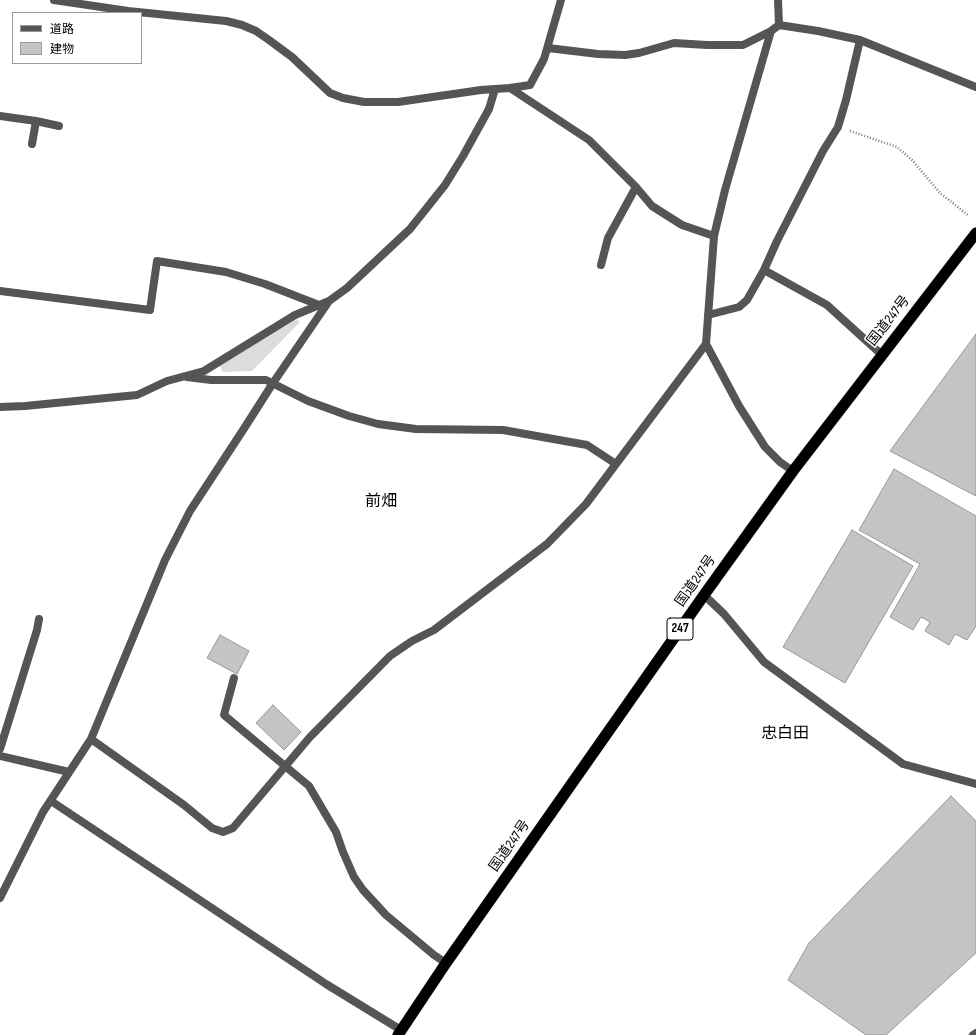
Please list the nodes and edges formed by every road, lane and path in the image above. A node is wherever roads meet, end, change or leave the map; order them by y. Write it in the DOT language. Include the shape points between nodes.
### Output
graph roads {
  1 [pos="54,0"];
  2 [pos="561,0"];
  3 [pos="778,0"];
  4 [pos="76,2"];
  5 [pos="139,12"];
  6 [pos="142,12"];
  7 [pos="778,25"];
  8 [pos="771,31"];
  9 [pos="860,40"];
  10 [pos="548,48"];
  11 [pos="976,87"];
  12 [pos="510,88"];
  13 [pos="495,89"];
  14 [pos="0,116"];
  15 [pos="36,121"];
  16 [pos="59,126"];
  17 [pos="838,127"];
  18 [pos="32,144"];
  19 [pos="636,188"];
  20 [pos="969,216"];
  21 [pos="976,233"];
  22 [pos="714,236"];
  23 [pos="602,265"];
  24 [pos="764,270"];
  25 [pos="0,292"];
  26 [pos="328,301"];
  27 [pos="319,305"];
  28 [pos="708,315"];
  29 [pos="706,344"];
  30 [pos="882,355"];
  31 [pos="183,377"];
  32 [pos="272,383"];
  33 [pos="0,407"];
  34 [pos="616,464"];
  35 [pos="793,471"];
  36 [pos="704,594"];
  37 [pos="39,620"];
  38 [pos="234,678"];
  39 [pos="91,739"];
  40 [pos="0,749"];
  41 [pos="0,756"];
  42 [pos="285,767"];
  43 [pos="69,772"];
  44 [pos="976,784"];
  45 [pos="51,801"];
  46 [pos="0,898"];
  47 [pos="446,963"];
  48 [pos="976,1032"];
  49 [pos="400,1033"];
  50 [pos="973,1035"];
  1 -- 4 [label="street"];
  2 -- 10 [label="street"];
  3 -- 7 [label="street"];
  4 -- 5 [label="street"];
  6 -- 13 [label="street" via="226,20 242,25 269,40 292,57 330,93 343,98 364,102 398,102"];
  7 -- 8 [label="street"];
  7 -- 9 [label="street"];
  8 -- 10 [label="street" via="743,45 674,43 625,55"];
  8 -- 22 [label="street"];
  9 -- 11 [label="street"];
  9 -- 17 [label="street"];
  10 -- 12 [label="street" via="530,85"];
  12 -- 13 [label="street"];
  12 -- 19 [label="street" via="589,140"];
  13 -- 26 [label="street" via="489,110 463,156 415,224 348,288"];
  14 -- 15 [label="street"];
  15 -- 16 [label="street"];
  15 -- 18 [label="street"];
  17 -- 20 [label="path" via="897,147 912,160 940,193"];
  17 -- 24 [label="street" via="823,151"];
  19 -- 22 [label="street" via="652,206 682,225"];
  19 -- 23 [label="street" via="608,238"];
  21 -- 30 [label="highway, 国道247号 / 247"];
  22 -- 28 [label="street"];
  24 -- 28 [label="street" via="747,300 739,307"];
  24 -- 30 [label="street" via="827,305"];
  25 -- 27 [label="street" via="150,310 157,261 226,272"];
  26 -- 27 [label="street"];
  26 -- 32 [label="street"];
  27 -- 31 [label="street" via="295,315 204,371"];
  28 -- 29 [label="street"];
  29 -- 34 [label="street"];
  29 -- 35 [label="street" via="751,427 765,447"];
  30 -- 35 [label="highway, 国道247号 / 247"];
  31 -- 32 [label="street" via="266,380"];
  31 -- 33 [label="street" via="167,381 137,395"];
  32 -- 34 [label="street" via="308,401 378,424 416,429 503,430 587,445"];
  32 -- 39 [label="street" via="190,511 165,560"];
  34 -- 42 [label="street" via="586,504 547,544 434,630 390,656 310,737"];
  35 -- 36 [label="highway, 国道247号 / 247"];
  36 -- 44 [label="street" via="764,662 903,764"];
  36 -- 47 [label="highway, 国道247号 / 247"];
  37 -- 40 [label="street"];
  38 -- 42 [label="street" via="224,714"];
  39 -- 42 [label="street" via="212,828 223,832 233,828"];
  39 -- 43 [label="street"];
  41 -- 43 [label="street"];
  42 -- 47 [label="street" via="309,786 336,832 354,877 363,890 386,915"];
  43 -- 45 [label="street"];
  45 -- 46 [label="street"];
  45 -- 49 [label="street"];
  47 -- 49 [label="highway, 国道247号 / 247"];
  48 -- 50 [label="street"];
}
